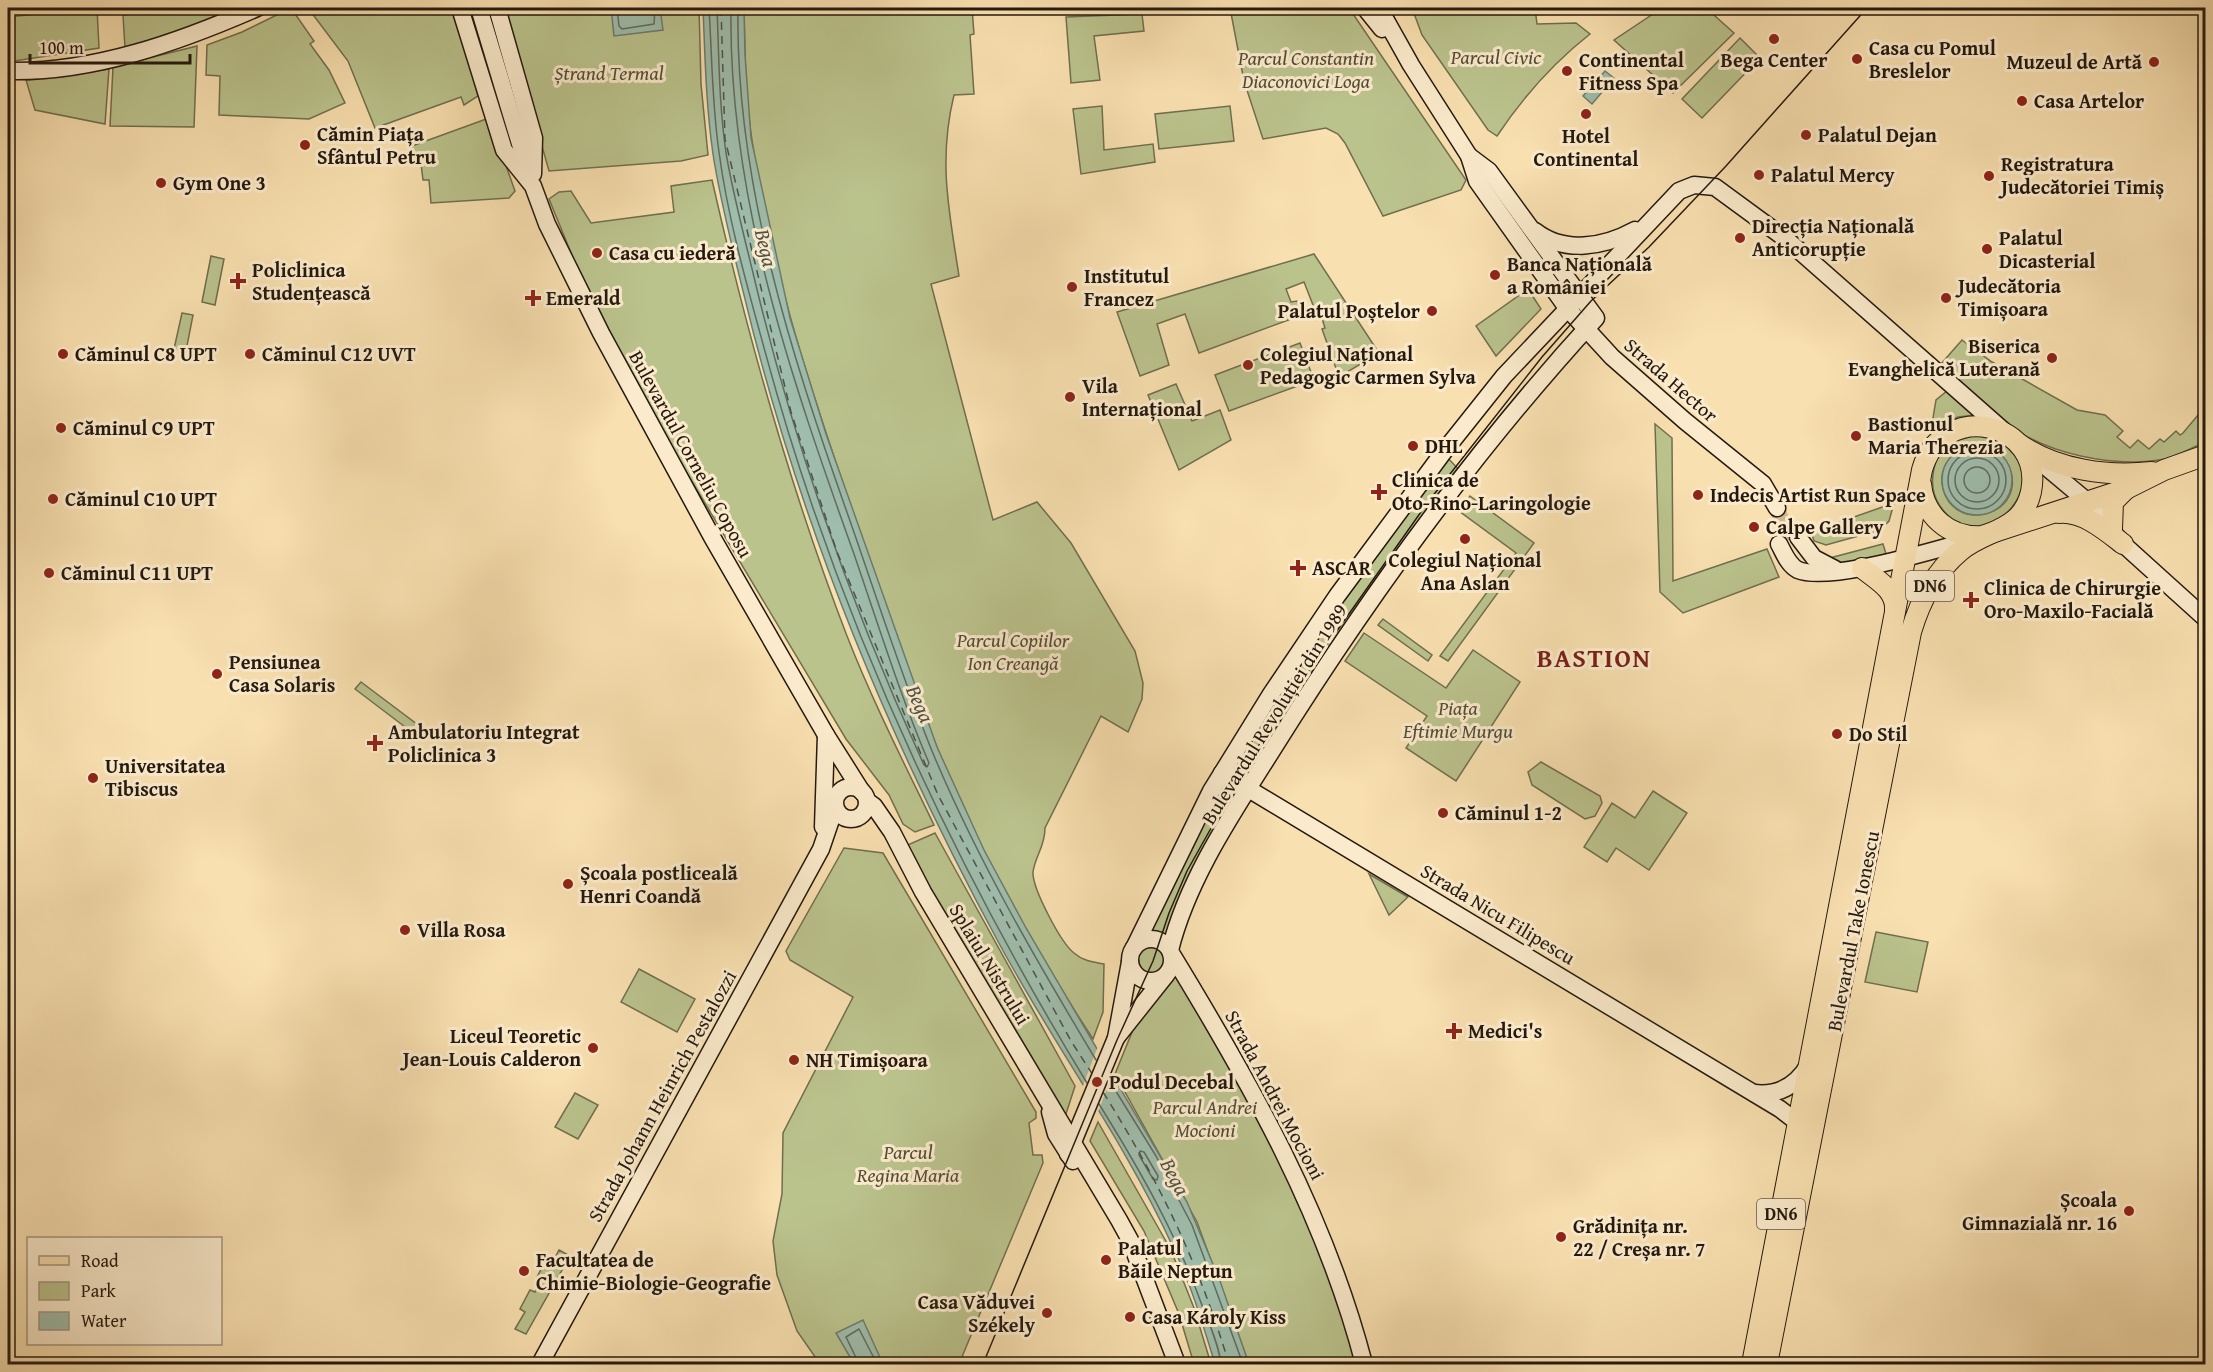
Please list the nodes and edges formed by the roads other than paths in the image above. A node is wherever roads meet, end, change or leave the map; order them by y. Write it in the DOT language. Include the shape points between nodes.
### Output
graph roads {
  1 [pos="256,8"];
  2 [pos="460,8"];
  3 [pos="479,8"];
  4 [pos="497,8"];
  5 [pos="1365,8"];
  6 [pos="1379,8"];
  7 [pos="1388,8"];
  8 [pos="1411,65"];
  9 [pos="8,71"];
  10 [pos="1469,156"];
  11 [pos="533,186"];
  12 [pos="1656,213"];
  13 [pos="1528,224"];
  14 [pos="1579,295"];
  15 [pos="1567,308"];
  16 [pos="1591,324"];
  17 [pos="2013,439"];
  18 [pos="2205,455"];
  19 [pos="2164,470"];
  20 [pos="1921,475"];
  21 [pos="2126,489"];
  22 [pos="2088,502"];
  23 [pos="1777,508"];
  24 [pos="2044,515"];
  25 [pos="1994,534"];
  26 [pos="2118,536"];
  27 [pos="1906,557"];
  28 [pos="1862,568"];
  29 [pos="1842,571"];
  30 [pos="1894,618"];
  31 [pos="2205,619"];
  32 [pos="826,735"];
  33 [pos="1222,773"];
  34 [pos="1248,789"];
  35 [pos="865,796"];
  36 [pos="837,801"];
  37 [pos="856,818"];
  38 [pos="894,838"];
  39 [pos="821,849"];
  40 [pos="1171,951"];
  41 [pos="1132,955"];
  42 [pos="1168,972"];
  43 [pos="1190,983"];
  44 [pos="1116,1038"];
  45 [pos="1810,1063"];
  46 [pos="1753,1093"];
  47 [pos="1805,1128"];
  48 [pos="1073,1141"];
  49 [pos="540,1365"];
  50 [pos="1177,1365"];
  51 [pos="1364,1365"];
  52 [pos="1752,1365"];
  53 [pos="1767,1365"];
  1 -- 9 [label="main road" via="202,31 112,59"];
  2 -- 11 [label="main road, Bulevardul Corneliu Coposu" via="504,150"];
  3 -- 11 [label="main road"];
  4 -- 11 [label="main road, Bulevardul Corneliu Coposu" via="534,138"];
  5 -- 8 [label="main road"];
  6 -- 8 [label="main road"];
  7 -- 8 [label="main road"];
  8 -- 10 [label="main road"];
  10 -- 13 [label="main road" via="1489,171"];
  10 -- 15 [label="main road" via="1477,181"];
  11 -- 32 [label="main road, Bulevardul Corneliu Coposu" via="547,224 601,333"];
  12 -- 13 [label="main road" via="1626,235 1589,246 1547,239"];
  12 -- 14 [label="main road, Bulevardul Revoluției din 1989"];
  12 -- 17 [label="main road, Bulevardul Revoluției din 1989" via="1671,197 1692,186 1716,187 1810,257"];
  13 -- 14 [label="main road"];
  14 -- 15 [label="main road, Bulevardul Revoluției din 1989"];
  14 -- 16 [label="main road"];
  15 -- 16 [label="main road"];
  15 -- 33 [label="main road, Bulevardul Revoluției din 1989" via="1469,419 1395,517 1296,657"];
  16 -- 23 [label="main road, Strada Hector" via="1650,392 1733,459"];
  16 -- 34 [label="main road, Bulevardul Revoluției din 1989" via="1511,415 1407,551 1321,674"];
  17 -- 19 [label="main road, DN6" via="2036,454 2072,467 2116,473"];
  17 -- 20 [label="main road, DN6" via="1987,427 1959,429 1932,448"];
  17 -- 22 [label="main road"];
  17 -- 25 [label="main road, DN6" via="2029,464 2031,493 2020,516"];
  18 -- 19 [label="main road, DN6"];
  19 -- 21 [label="main road, DN6"];
  20 -- 25 [label="main road, DN6" via="1924,499 1940,524 1962,535"];
  20 -- 27 [label="main road, DN6"];
  21 -- 22 [label="main road, DN6"];
  21 -- 26 [label="main road" via="2113,502"];
  22 -- 24 [label="main road, DN6"];
  22 -- 26 [label="main road"];
  24 -- 25 [label="main road, DN6"];
  24 -- 26 [label="main road" via="2076,515"];
  25 -- 27 [label="main road"];
  25 -- 47 [label="main road, Bulevardul Take Ionescu / DN6" via="1966,546 1946,565 1928,590 1911,632"];
  26 -- 31 [label="main road"];
  27 -- 28 [label="main road"];
  27 -- 30 [label="main road, Bulevardul Take Ionescu / DN6"];
  28 -- 29 [label="main road"];
  28 -- 30 [label="main road" via="1891,594 1896,605"];
  29 -- 29 [label="main road" via="1814,558 1789,540 1798,557 1817,571"];
  30 -- 45 [label="main road, Bulevardul Take Ionescu / DN6"];
  32 -- 35 [label="main road, Bulevardul Corneliu Coposu"];
  32 -- 36 [label="main road, Bulevardul Corneliu Coposu"];
  32 -- 38 [label="main road" via="850,756 890,819"];
  32 -- 39 [label="main road"];
  33 -- 34 [label="main road, Strada Nicu Filipescu"];
  33 -- 41 [label="main road, Bulevardul Revoluției din 1989" via="1197,816"];
  34 -- 40 [label="main road, Bulevardul Revoluției din 1989" via="1193,889"];
  34 -- 46 [label="main road, Strada Nicu Filipescu"];
  35 -- 36 [label="main road" via="850,787"];
  35 -- 37 [label="main road" via="865,810"];
  35 -- 38 [label="main road, Splaiul Nistrului"];
  36 -- 37 [label="main road" via="844,818"];
  36 -- 39 [label="main road, Strada Johann Heinrich Pestalozzi"];
  37 -- 38 [label="main road, Splaiul Nistrului"];
  37 -- 39 [label="main road, Strada Johann Heinrich Pestalozzi"];
  38 -- 48 [label="main road, Splaiul Nistrului"];
  39 -- 49 [label="main road, Strada Johann Heinrich Pestalozzi"];
  40 -- 41 [label="main road" via="1152,938 1142,940"];
  40 -- 42 [label="main road, Bulevardul Revoluției din 1989"];
  40 -- 43 [label="main road, Strada Andrei Mocioni"];
  41 -- 42 [label="main road" via="1134,972 1143,979 1154,981"];
  41 -- 44 [label="main road, Bulevardul Revoluției din 1989"];
  42 -- 43 [label="main road, Strada Andrei Mocioni" via="1183,976"];
  42 -- 44 [label="main road"];
  43 -- 51 [label="main road, Strada Andrei Mocioni" via="1290,1161 1326,1249"];
  44 -- 48 [label="main road"];
  45 -- 46 [label="main road" via="1794,1084 1783,1090"];
  45 -- 47 [label="main road, Bulevardul Take Ionescu / DN6"];
  46 -- 47 [label="main road, Strada Nicu Filipescu"];
  47 -- 52 [label="main road, Bulevardul Take Ionescu / DN6"];
  47 -- 53 [label="main road, Bulevardul Take Ionescu / DN6"];
  48 -- 50 [label="main road, Splaiul Nistrului" via="1130,1240"];
}
